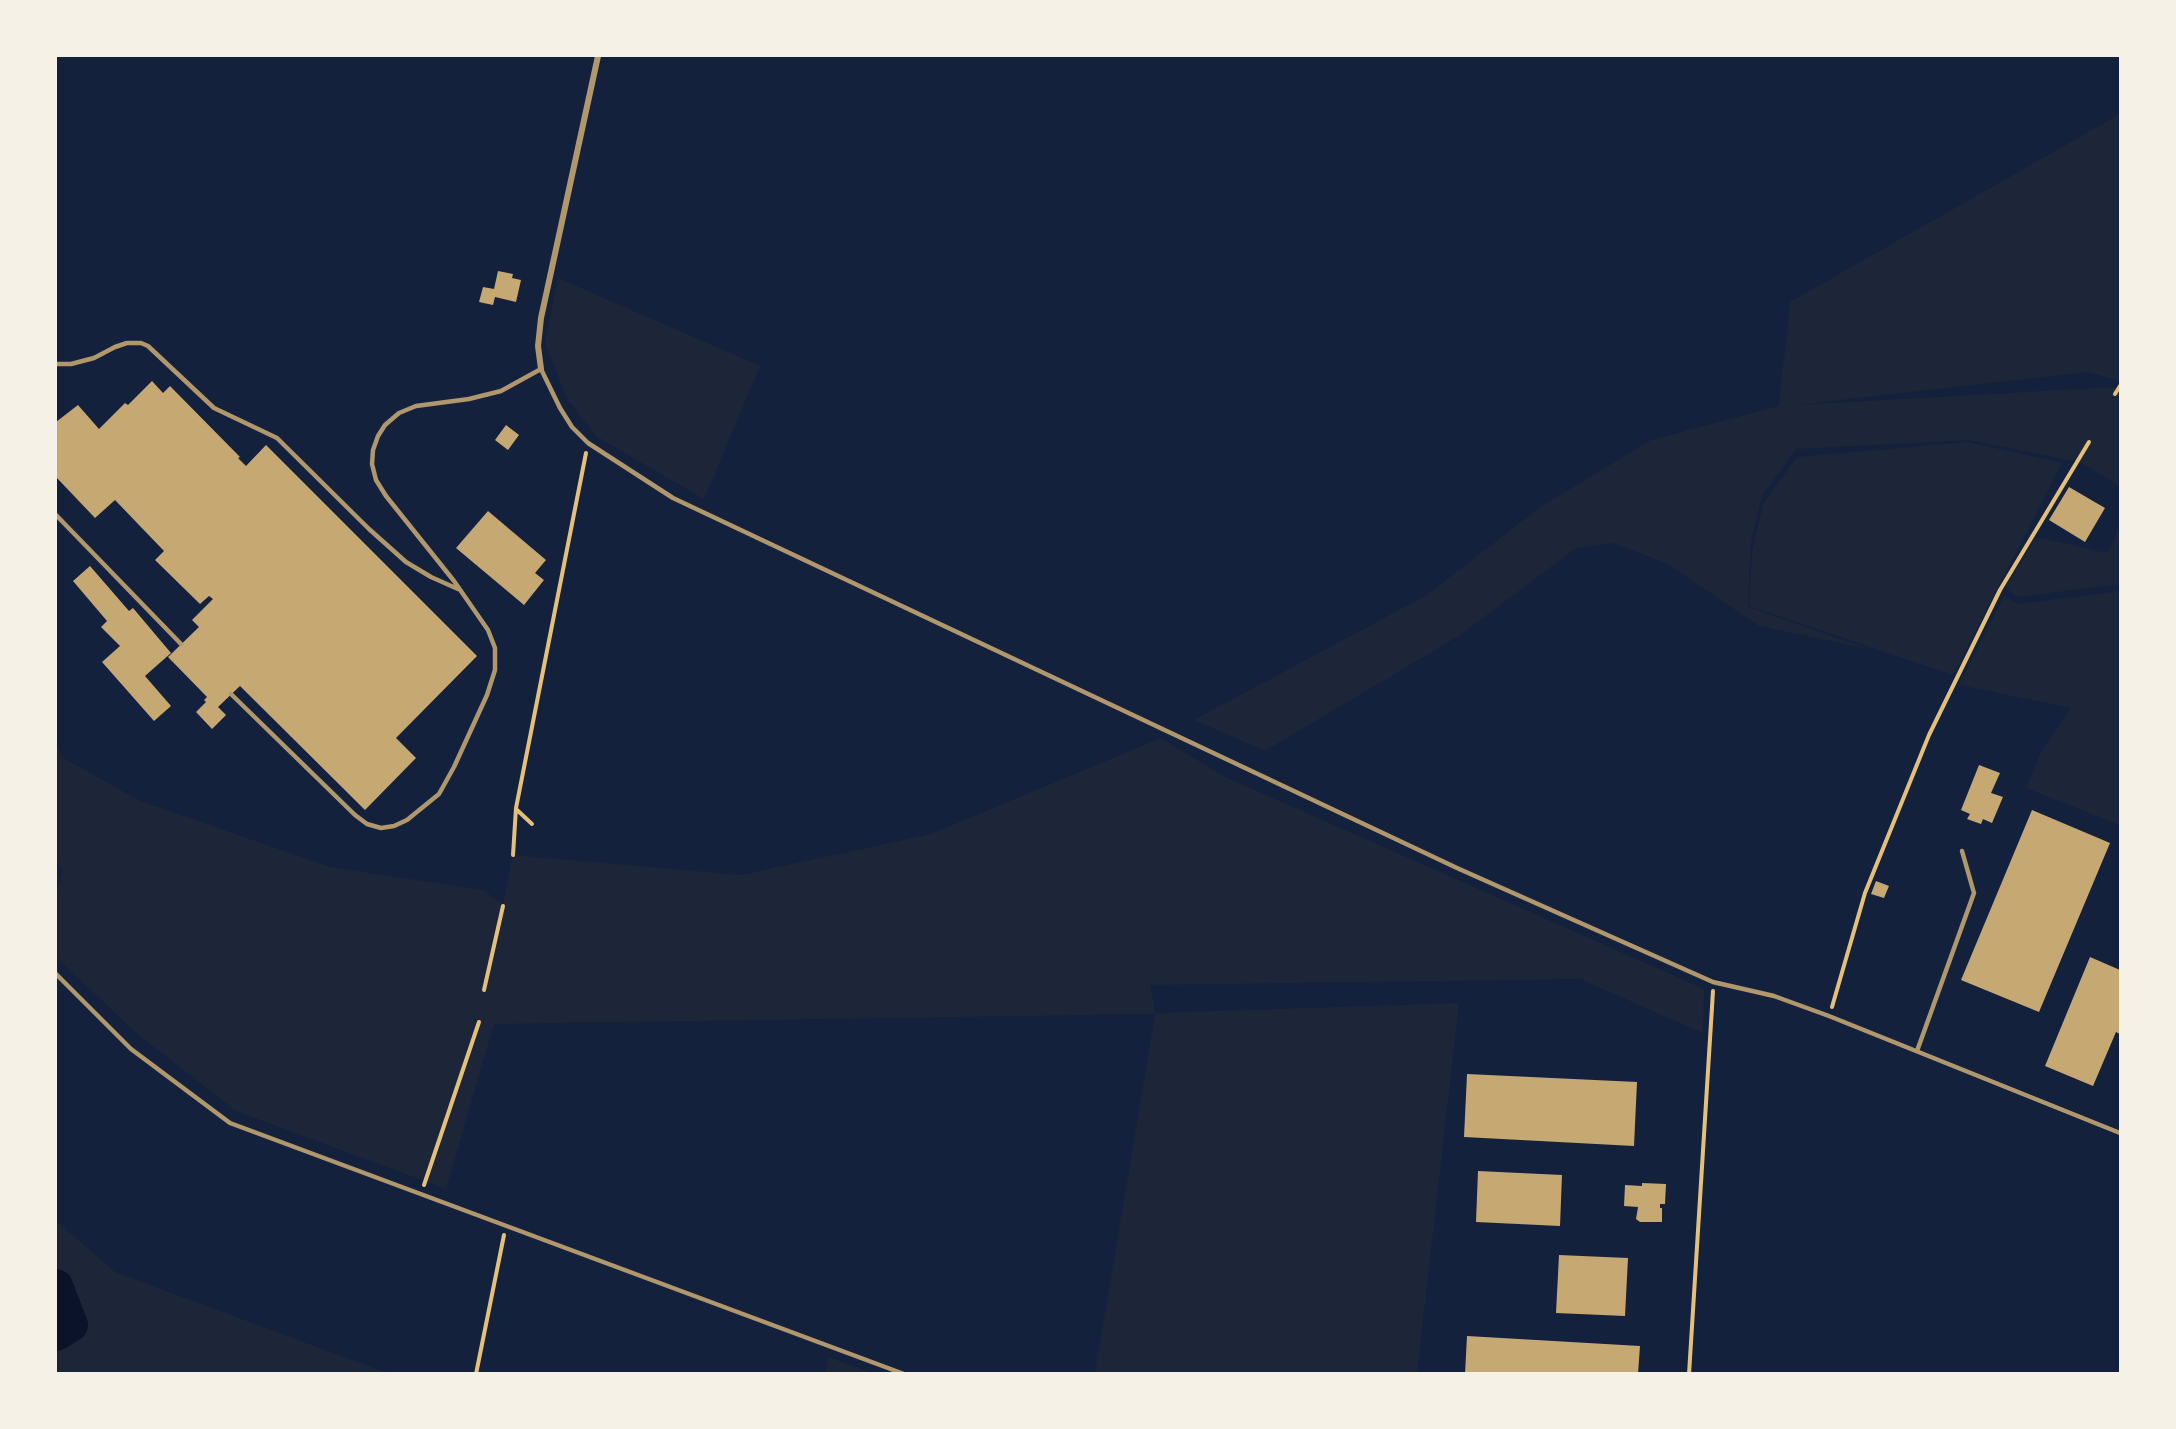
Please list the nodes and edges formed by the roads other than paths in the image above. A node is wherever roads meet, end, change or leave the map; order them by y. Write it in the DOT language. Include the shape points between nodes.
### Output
graph roads {
  1 [pos="598,56"];
  2 [pos="56,364"];
  3 [pos="542,369"];
  4 [pos="56,515"];
  5 [pos="460,590"];
  6 [pos="181,644"];
  7 [pos="231,694"];
  8 [pos="1962,851"];
  9 [pos="56,974"];
  10 [pos="1917,1051"];
  11 [pos="2121,1133"];
  12 [pos="904,1374"];
  1 -- 3 [label="street" via="541,318 538,346"];
  2 -- 5 [label="lane" via="94,358 127,343 148,346 214,408 277,438 406,562"];
  3 -- 5 [label="lane" via="501,391 416,406 399,413 378,436 372,464 376,480"];
  3 -- 10 [label="lane" via="560,408 588,443 684,503 1456,868 1713,982 1774,996"];
  4 -- 6 [label="lane"];
  5 -- 7 [label="lane" via="488,630 495,648 495,670 440,794 400,823 381,828 355,815"];
  8 -- 10 [label="lane" via="1974,893"];
  9 -- 12 [label="lane" via="131,1049 230,1123"];
  10 -- 11 [label="lane"];
}
